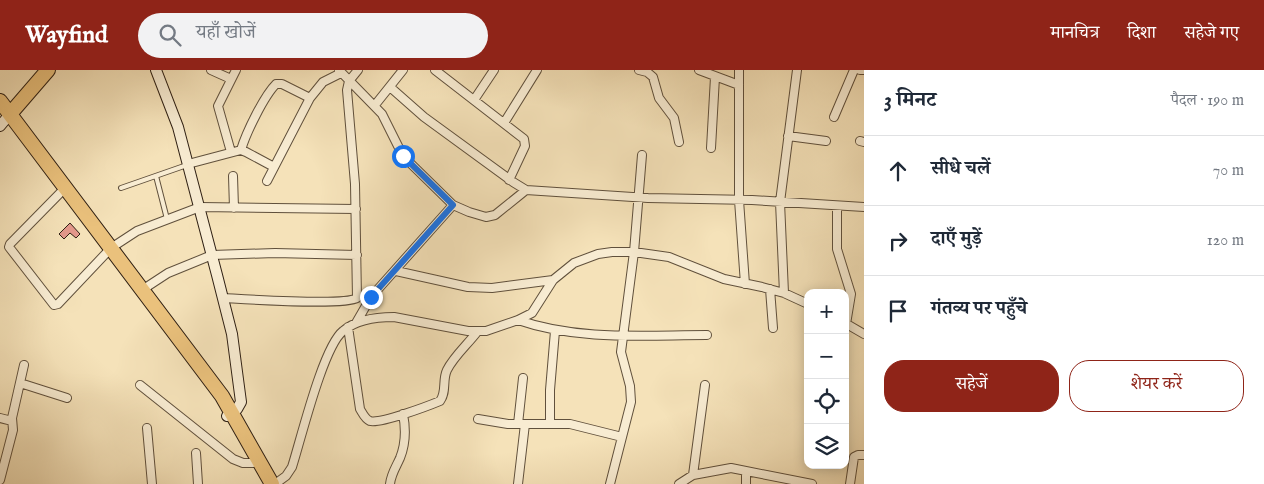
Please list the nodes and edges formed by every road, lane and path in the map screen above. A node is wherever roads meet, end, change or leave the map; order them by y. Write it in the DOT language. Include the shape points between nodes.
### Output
graph roads {
  1 [pos="38,70"];
  2 [pos="48,70"];
  3 [pos="156,70"];
  4 [pos="211,70"];
  5 [pos="236,70"];
  6 [pos="358,70"];
  7 [pos="403,70"];
  8 [pos="435,70"];
  9 [pos="494,70"];
  10 [pos="537,70"];
  11 [pos="639,70"];
  12 [pos="699,70"];
  13 [pos="739,70"];
  14 [pos="797,70"];
  15 [pos="854,70"];
  16 [pos="860,70"];
  17 [pos="864,70"];
  18 [pos="340,71"];
  19 [pos="447,74"];
  20 [pos="714,77"];
  21 [pos="231,79"];
  22 [pos="348,81"];
  23 [pos="739,85"];
  24 [pos="390,87"];
  25 [pos="310,98"];
  26 [pos="474,100"];
  27 [pos="375,105"];
  28 [pos="3,113"];
  29 [pos="834,117"];
  30 [pos="504,122"];
  31 [pos="788,136"];
  32 [pos="826,141"];
  33 [pos="679,142"];
  34 [pos="711,148"];
  35 [pos="241,150"];
  36 [pos="231,152"];
  37 [pos="642,155"];
  38 [pos="188,164"];
  39 [pos="274,167"];
  40 [pos="156,176"];
  41 [pos="233,176"];
  42 [pos="509,180"];
  43 [pos="268,181"];
  44 [pos="121,188"];
  45 [pos="63,190"];
  46 [pos="526,190"];
  47 [pos="638,197"];
  48 [pos="739,200"];
  49 [pos="780,202"];
  50 [pos="453,205"];
  51 [pos="837,206"];
  52 [pos="200,207"];
  53 [pos="864,207"];
  54 [pos="234,208"];
  55 [pos="356,209"];
  56 [pos="167,219"];
  57 [pos="109,250"];
  58 [pos="634,252"];
  59 [pos="212,255"];
  60 [pos="357,255"];
  61 [pos="396,271"];
  62 [pos="553,280"];
  63 [pos="745,284"];
  64 [pos="770,289"];
  65 [pos="849,289"];
  66 [pos="142,290"];
  67 [pos="784,293"];
  68 [pos="223,298"];
  69 [pos="804,302"];
  70 [pos="518,320"];
  71 [pos="352,325"];
  72 [pos="849,325"];
  73 [pos="773,328"];
  74 [pos="555,331"];
  75 [pos="478,332"];
  76 [pos="864,334"];
  77 [pos="622,335"];
  78 [pos="708,335"];
  79 [pos="24,365"];
  80 [pos="523,378"];
  81 [pos="20,383"];
  82 [pos="140,385"];
  83 [pos="705,385"];
  84 [pos="67,398"];
  85 [pos="403,414"];
  86 [pos="229,415"];
  87 [pos="0,418"];
  88 [pos="478,419"];
  89 [pos="12,420"];
  90 [pos="550,423"];
  91 [pos="522,424"];
  92 [pos="147,428"];
  93 [pos="622,438"];
  94 [pos="196,453"];
  95 [pos="864,455"];
  96 [pos="252,463"];
  97 [pos="746,471"];
  98 [pos="693,475"];
  99 [pos="0,480"];
  100 [pos="152,484"];
  101 [pos="198,484"];
  102 [pos="264,484"];
  103 [pos="273,484"];
  104 [pos="390,484"];
  105 [pos="518,484"];
  106 [pos="610,484"];
  107 [pos="679,484"];
  108 [pos="746,484"];
  109 [pos="812,484"];
  110 [pos="850,484"];
  1 -- 28 [label="highway"];
  2 -- 28 [label="highway"];
  3 -- 38 [label="street"];
  4 -- 21 [label="street"];
  5 -- 21 [label="street"];
  6 -- 22 [label="street"];
  7 -- 24 [label="street"];
  8 -- 19 [label="street"];
  9 -- 26 [label="street"];
  10 -- 30 [label="street"];
  11 -- 33 [label="street" via="653,77 659,98 676,122"];
  12 -- 20 [label="street"];
  13 -- 23 [label="street"];
  14 -- 31 [label="street"];
  15 -- 29 [label="street"];
  16 -- 17 [label="street"];
  18 -- 22 [label="street"];
  18 -- 25 [label="street" via="323,82"];
  19 -- 26 [label="street"];
  20 -- 23 [label="street"];
  20 -- 34 [label="street"];
  21 -- 36 [label="street" via="218,109"];
  22 -- 27 [label="street"];
  22 -- 55 [label="street"];
  23 -- 48 [label="street"];
  24 -- 27 [label="street"];
  24 -- 42 [label="street"];
  25 -- 35 [label="street" via="276,84"];
  25 -- 39 [label="street"];
  26 -- 30 [label="street"];
  27 -- 50 [label="street" via="403,156"];
  28 -- 45 [label="highway"];
  30 -- 42 [label="street" via="525,142"];
  31 -- 32 [label="street"];
  31 -- 49 [label="street"];
  35 -- 36 [label="street"];
  35 -- 39 [label="street"];
  36 -- 38 [label="street"];
  37 -- 47 [label="street"];
  38 -- 40 [label="lane"];
  38 -- 52 [label="street"];
  39 -- 43 [label="street"];
  40 -- 44 [label="lane"];
  40 -- 56 [label="lane"];
  41 -- 54 [label="street"];
  42 -- 46 [label="street"];
  45 -- 57 [label="highway"];
  45 -- 57 [label="street" via="9,247 52,304 58,304"];
  46 -- 47 [label="street"];
  46 -- 50 [label="street" via="491,216"];
  47 -- 48 [label="street"];
  47 -- 58 [label="street"];
  48 -- 49 [label="street"];
  48 -- 63 [label="street"];
  49 -- 51 [label="street"];
  49 -- 67 [label="street"];
  50 -- 61 [label="street"];
  51 -- 53 [label="street"];
  51 -- 65 [label="street" via="837,249"];
  52 -- 54 [label="street"];
  52 -- 56 [label="street"];
  52 -- 59 [label="street"];
  54 -- 55 [label="street"];
  55 -- 60 [label="street"];
  56 -- 57 [label="street" via="137,231"];
  57 -- 66 [label="highway"];
  57 -- 86 [label="highway"];
  58 -- 62 [label="street" via="612,252 584,258"];
  58 -- 63 [label="street" via="669,257 724,280"];
  58 -- 77 [label="street"];
  59 -- 60 [label="street"];
  59 -- 66 [label="street" via="168,272"];
  59 -- 68 [label="street"];
  60 -- 68 [label="street" via="357,296 352,301"];
  61 -- 62 [label="street" via="468,287 492,288"];
  61 -- 71 [label="street" via="371,297"];
  62 -- 70 [label="street" via="532,313"];
  63 -- 64 [label="street"];
  64 -- 67 [label="street"];
  64 -- 73 [label="street"];
  66 -- 86 [label="highway" via="222,396"];
  67 -- 69 [label="street"];
  68 -- 86 [label="street" via="241,397 240,405"];
  70 -- 74 [label="street"];
  70 -- 75 [label="street"];
  71 -- 75 [label="street" via="394,317"];
  71 -- 85 [label="street" via="358,399 364,416 374,422"];
  71 -- 103 [label="street" via="337,337 327,355 292,467 286,476"];
  72 -- 76 [label="street"];
  74 -- 77 [label="street"];
  74 -- 90 [label="street"];
  75 -- 85 [label="street" via="448,368 442,399"];
  77 -- 78 [label="street"];
  77 -- 93 [label="street" via="621,352 631,402"];
  79 -- 81 [label="street"];
  80 -- 91 [label="street"];
  81 -- 84 [label="street"];
  81 -- 89 [label="street"];
  82 -- 96 [label="street" via="233,459"];
  83 -- 98 [label="street"];
  85 -- 104 [label="street" via="406,435"];
  86 -- 96 [label="highway"];
  86 -- 103 [label="highway"];
  87 -- 89 [label="street"];
  88 -- 91 [label="street"];
  89 -- 99 [label="street" via="13,430"];
  90 -- 91 [label="street"];
  90 -- 93 [label="street" via="570,424"];
  91 -- 105 [label="street"];
  92 -- 100 [label="street"];
  93 -- 106 [label="street"];
  94 -- 101 [label="street"];
  95 -- 110 [label="street" via="853,458"];
  96 -- 102 [label="highway"];
  97 -- 98 [label="street" via="731,468"];
  97 -- 108 [label="street"];
  97 -- 109 [label="street"];
  98 -- 107 [label="street"];
}
